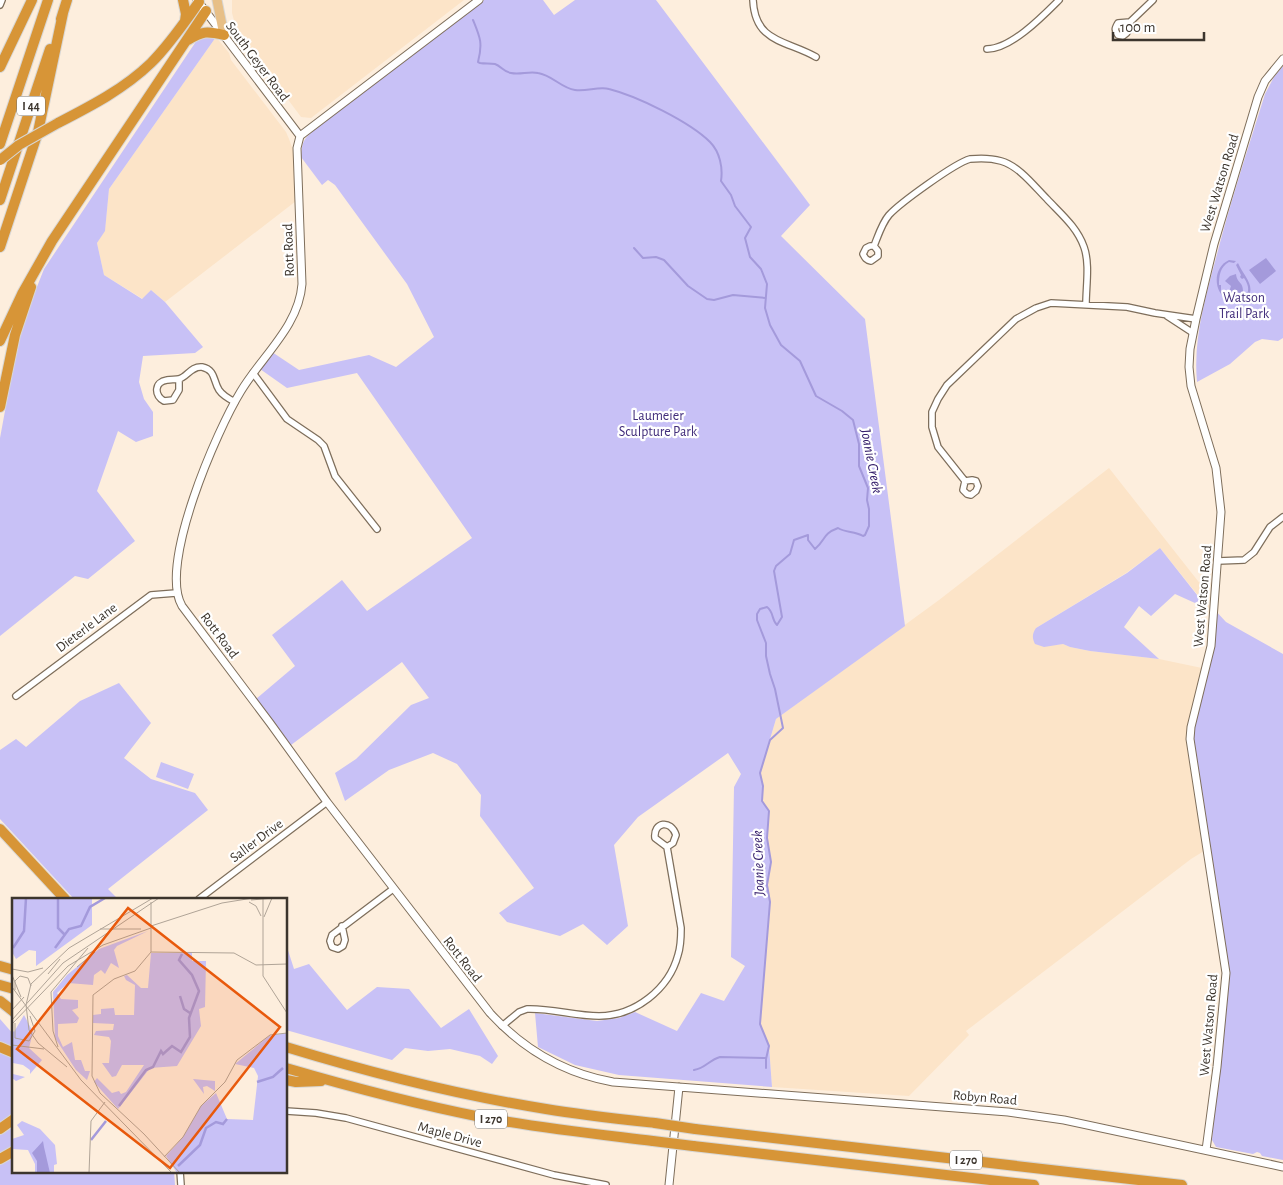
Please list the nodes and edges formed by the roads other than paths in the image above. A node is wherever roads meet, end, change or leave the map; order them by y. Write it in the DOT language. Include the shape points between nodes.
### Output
graph roads {
  1 [pos="2,0"];
  2 [pos="32,0"];
  3 [pos="48,0"];
  4 [pos="67,0"];
  5 [pos="184,0"];
  6 [pos="215,0"];
  7 [pos="479,0"];
  8 [pos="753,0"];
  9 [pos="1059,0"];
  10 [pos="1153,0"];
  11 [pos="198,1"];
  12 [pos="0,5"];
  13 [pos="206,11"];
  14 [pos="63,13"];
  15 [pos="185,22"];
  16 [pos="1130,22"];
  17 [pos="224,35"];
  18 [pos="185,42"];
  19 [pos="987,49"];
  20 [pos="816,57"];
  21 [pos="1283,59"];
  22 [pos="0,67"];
  23 [pos="300,136"];
  24 [pos="0,144"];
  25 [pos="0,160"];
  26 [pos="0,200"];
  27 [pos="874,246"];
  28 [pos="0,247"];
  29 [pos="36,270"];
  30 [pos="1086,304"];
  31 [pos="1166,314"];
  32 [pos="1196,319"];
  33 [pos="1193,332"];
  34 [pos="0,341"];
  35 [pos="253,374"];
  36 [pos="179,379"];
  37 [pos="235,402"];
  38 [pos="0,407"];
  39 [pos="965,481"];
  40 [pos="1283,517"];
  41 [pos="377,529"];
  42 [pos="1218,561"];
  43 [pos="176,593"];
  44 [pos="16,696"];
  45 [pos="327,802"];
  46 [pos="0,829"];
  47 [pos="667,847"];
  48 [pos="394,889"];
  49 [pos="64,898"];
  50 [pos="200,898"];
  51 [pos="342,926"];
  52 [pos="0,1001"];
  53 [pos="12,1010"];
  54 [pos="502,1026"];
  55 [pos="0,1047"];
  56 [pos="288,1048"];
  57 [pos="12,1052"];
  58 [pos="288,1069"];
  59 [pos="288,1080"];
  60 [pos="332,1081"];
  61 [pos="679,1087"];
  62 [pos="288,1111"];
  63 [pos="12,1120"];
  64 [pos="0,1129"];
  65 [pos="1206,1150"];
  66 [pos="12,1152"];
  67 [pos="0,1159"];
  68 [pos="1283,1167"];
  69 [pos="180,1172"];
  70 [pos="181,1185"];
  71 [pos="606,1185"];
  72 [pos="668,1185"];
  73 [pos="1034,1185"];
  74 [pos="1182,1185"];
  1 -- 12 [label="street"];
  2 -- 22 [label="highway"];
  3 -- 24 [label="highway, I 44"];
  4 -- 14 [label="highway, I 44"];
  5 -- 15 [label="highway"];
  6 -- 13 [label="main road"];
  6 -- 17 [label="main road"];
  7 -- 23 [label="street"];
  8 -- 20 [label="street" via="755,18 770,37"];
  9 -- 19 [label="street" via="1014,39"];
  10 -- 16 [label="street"];
  11 -- 13 [label="street, South Geyer Road"];
  11 -- 15 [label="highway"];
  13 -- 17 [label="street, South Geyer Road"];
  13 -- 18 [label="highway"];
  14 -- 26 [label="highway, I 44"];
  14 -- 28 [label="highway" via="38,132"];
  15 -- 25 [label="highway, bridge" via="134,78 97,103 19,145"];
  17 -- 18 [label="highway" via="207,32"];
  17 -- 23 [label="street, South Geyer Road"];
  18 -- 29 [label="highway" via="71,211"];
  21 -- 32 [label="street, West Watson Road" via="1258,97 1223,212"];
  23 -- 35 [label="street, Rott Road" via="297,148 301,296 289,324"];
  27 -- 30 [label="street" via="890,214 954,166 986,158 1001,161 1026,178 1080,236 1087,264"];
  29 -- 34 [label="highway"];
  29 -- 38 [label="highway" via="15,335"];
  30 -- 31 [label="street"];
  30 -- 39 [label="street" via="1051,303 1028,311 947,385 931,420 942,454"];
  31 -- 32 [label="street"];
  31 -- 33 [label="street"];
  32 -- 33 [label="street, West Watson Road"];
  33 -- 42 [label="street, West Watson Road" via="1191,386 1219,485"];
  35 -- 37 [label="street, Rott Road"];
  35 -- 41 [label="street" via="286,419 324,446 335,476"];
  36 -- 36 [label="street" via="165,380 158,385 156,394 159,398 174,400 179,390"];
  36 -- 37 [label="street" via="193,369 210,370 218,390"];
  37 -- 43 [label="street, Rott Road" via="212,450 184,525"];
  40 -- 42 [label="street" via="1270,527 1254,552 1244,560"];
  42 -- 65 [label="street, West Watson Road" via="1211,646 1190,739 1226,973"];
  43 -- 44 [label="street, Dieterle Lane" via="151,595 139,602"];
  43 -- 45 [label="street, Rott Road" via="182,606"];
  45 -- 48 [label="street, Rott Road"];
  45 -- 50 [label="street, Saller Drive"];
  46 -- 49 [label="highway"];
  47 -- 54 [label="street" via="681,941 673,968 659,990 624,1012 602,1016 527,1009"];
  48 -- 51 [label="street"];
  48 -- 54 [label="street, Rott Road"];
  52 -- 53 [label="highway"];
  54 -- 61 [label="street, Rott Road" via="540,1056 582,1075 613,1082"];
  55 -- 57 [label="highway"];
  56 -- 74 [label="highway, I 270, bridge" via="385,1075 546,1109"];
  58 -- 60 [label="highway, I 270"];
  59 -- 60 [label="highway"];
  60 -- 73 [label="highway, I 270, bridge" via="410,1102 549,1128"];
  61 -- 65 [label="street, Robyn Road" via="1008,1112 1064,1120"];
  61 -- 72 [label="street"];
  62 -- 71 [label="street, Maple Drive" via="346,1118 554,1176"];
  63 -- 64 [label="highway"];
  65 -- 68 [label="street, Robyn Road"];
  66 -- 67 [label="highway"];
  69 -- 70 [label="street"];
}
